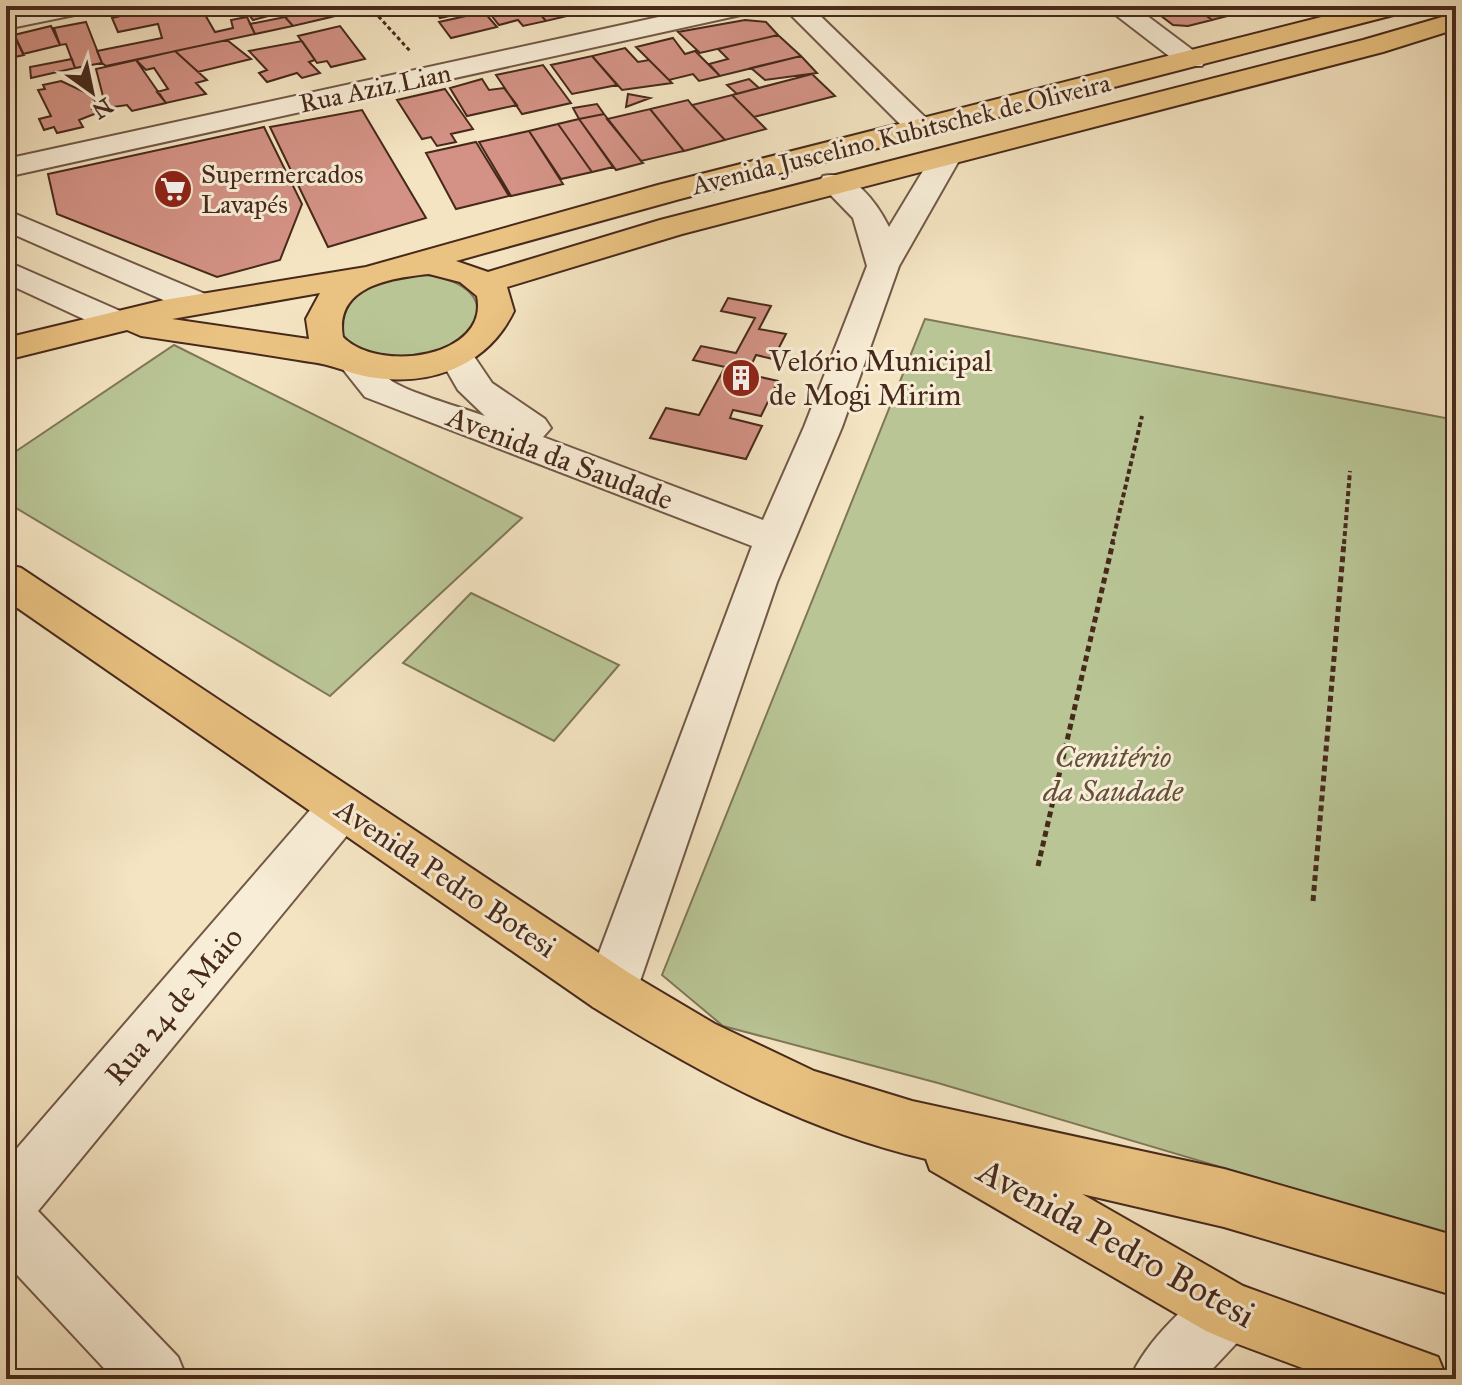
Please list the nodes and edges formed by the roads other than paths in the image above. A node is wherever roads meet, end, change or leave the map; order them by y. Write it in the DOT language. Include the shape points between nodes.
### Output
graph roads {
  1 [pos="80,6"];
  2 [pos="745,6"];
  3 [pos="795,6"];
  4 [pos="1117,6"];
  5 [pos="1396,6"];
  6 [pos="6,21"];
  7 [pos="1456,21"];
  8 [pos="1192,60"];
  9 [pos="921,129"];
  10 [pos="946,157"];
  11 [pos="6,168"];
  12 [pos="834,183"];
  13 [pos="6,219"];
  14 [pos="406,265"];
  15 [pos="883,266"];
  16 [pos="6,271"];
  17 [pos="369,274"];
  18 [pos="486,283"];
  19 [pos="198,303"];
  20 [pos="115,321"];
  21 [pos="6,349"];
  22 [pos="457,357"];
  23 [pos="349,359"];
  24 [pos="779,527"];
  25 [pos="6,579"];
  26 [pos="341,808"];
  27 [pos="611,990"];
  28 [pos="912,1128"];
  29 [pos="6,1205"];
  30 [pos="6,1220"];
  31 [pos="1456,1266"];
  32 [pos="1227,1310"];
  33 [pos="156,1379"];
  34 [pos="1161,1379"];
  35 [pos="1416,1379"];
  1 -- 6 [label="street"];
  2 -- 11 [label="street, Rua Aziz Lian"];
  3 -- 9 [label="street"];
  4 -- 8 [label="street"];
  5 -- 8 [label="main road, Avenida Juscelino Kubitschek de Oliveira"];
  7 -- 10 [label="main road, Avenida Juscelino Kubitschek de Oliveira"];
  8 -- 9 [label="main road, Avenida Juscelino Kubitschek de Oliveira"];
  9 -- 14 [label="main road, Avenida Juscelino Kubitschek de Oliveira"];
  10 -- 12 [label="main road, Avenida Juscelino Kubitschek de Oliveira"];
  10 -- 15 [label="street"];
  12 -- 15 [label="street" via="871,218"];
  12 -- 18 [label="main road, Avenida Juscelino Kubitschek de Oliveira"];
  13 -- 19 [label="street"];
  14 -- 17 [label="main road"];
  14 -- 18 [label="main road" via="452,267"];
  15 -- 24 [label="street"];
  16 -- 20 [label="street"];
  17 -- 19 [label="main road"];
  17 -- 23 [label="main road" via="330,304 323,322 327,340"];
  18 -- 22 [label="main road" via="496,296 495,320 478,344"];
  19 -- 20 [label="main road"];
  20 -- 21 [label="main road"];
  20 -- 23 [label="main road"];
  22 -- 23 [label="main road" via="402,369"];
  22 -- 24 [label="street, Avenida da Saudade" via="468,382 495,407 539,432"];
  23 -- 24 [label="street, Avenida da Saudade" via="378,389"];
  24 -- 27 [label="street"];
  25 -- 26 [label="main road, Avenida Pedro Botesi"];
  26 -- 27 [label="main road, Avenida Pedro Botesi"];
  26 -- 29 [label="street, Rua 24 de Maio"];
  27 -- 28 [label="main road, Avenida Pedro Botesi" via="696,1042 807,1095"];
  28 -- 31 [label="main road, Avenida Pedro Botesi" via="1224,1198"];
  28 -- 32 [label="main road, Avenida Pedro Botesi"];
  30 -- 33 [label="street"];
  32 -- 34 [label="street"];
  32 -- 35 [label="main road, Avenida Pedro Botesi"];
}
